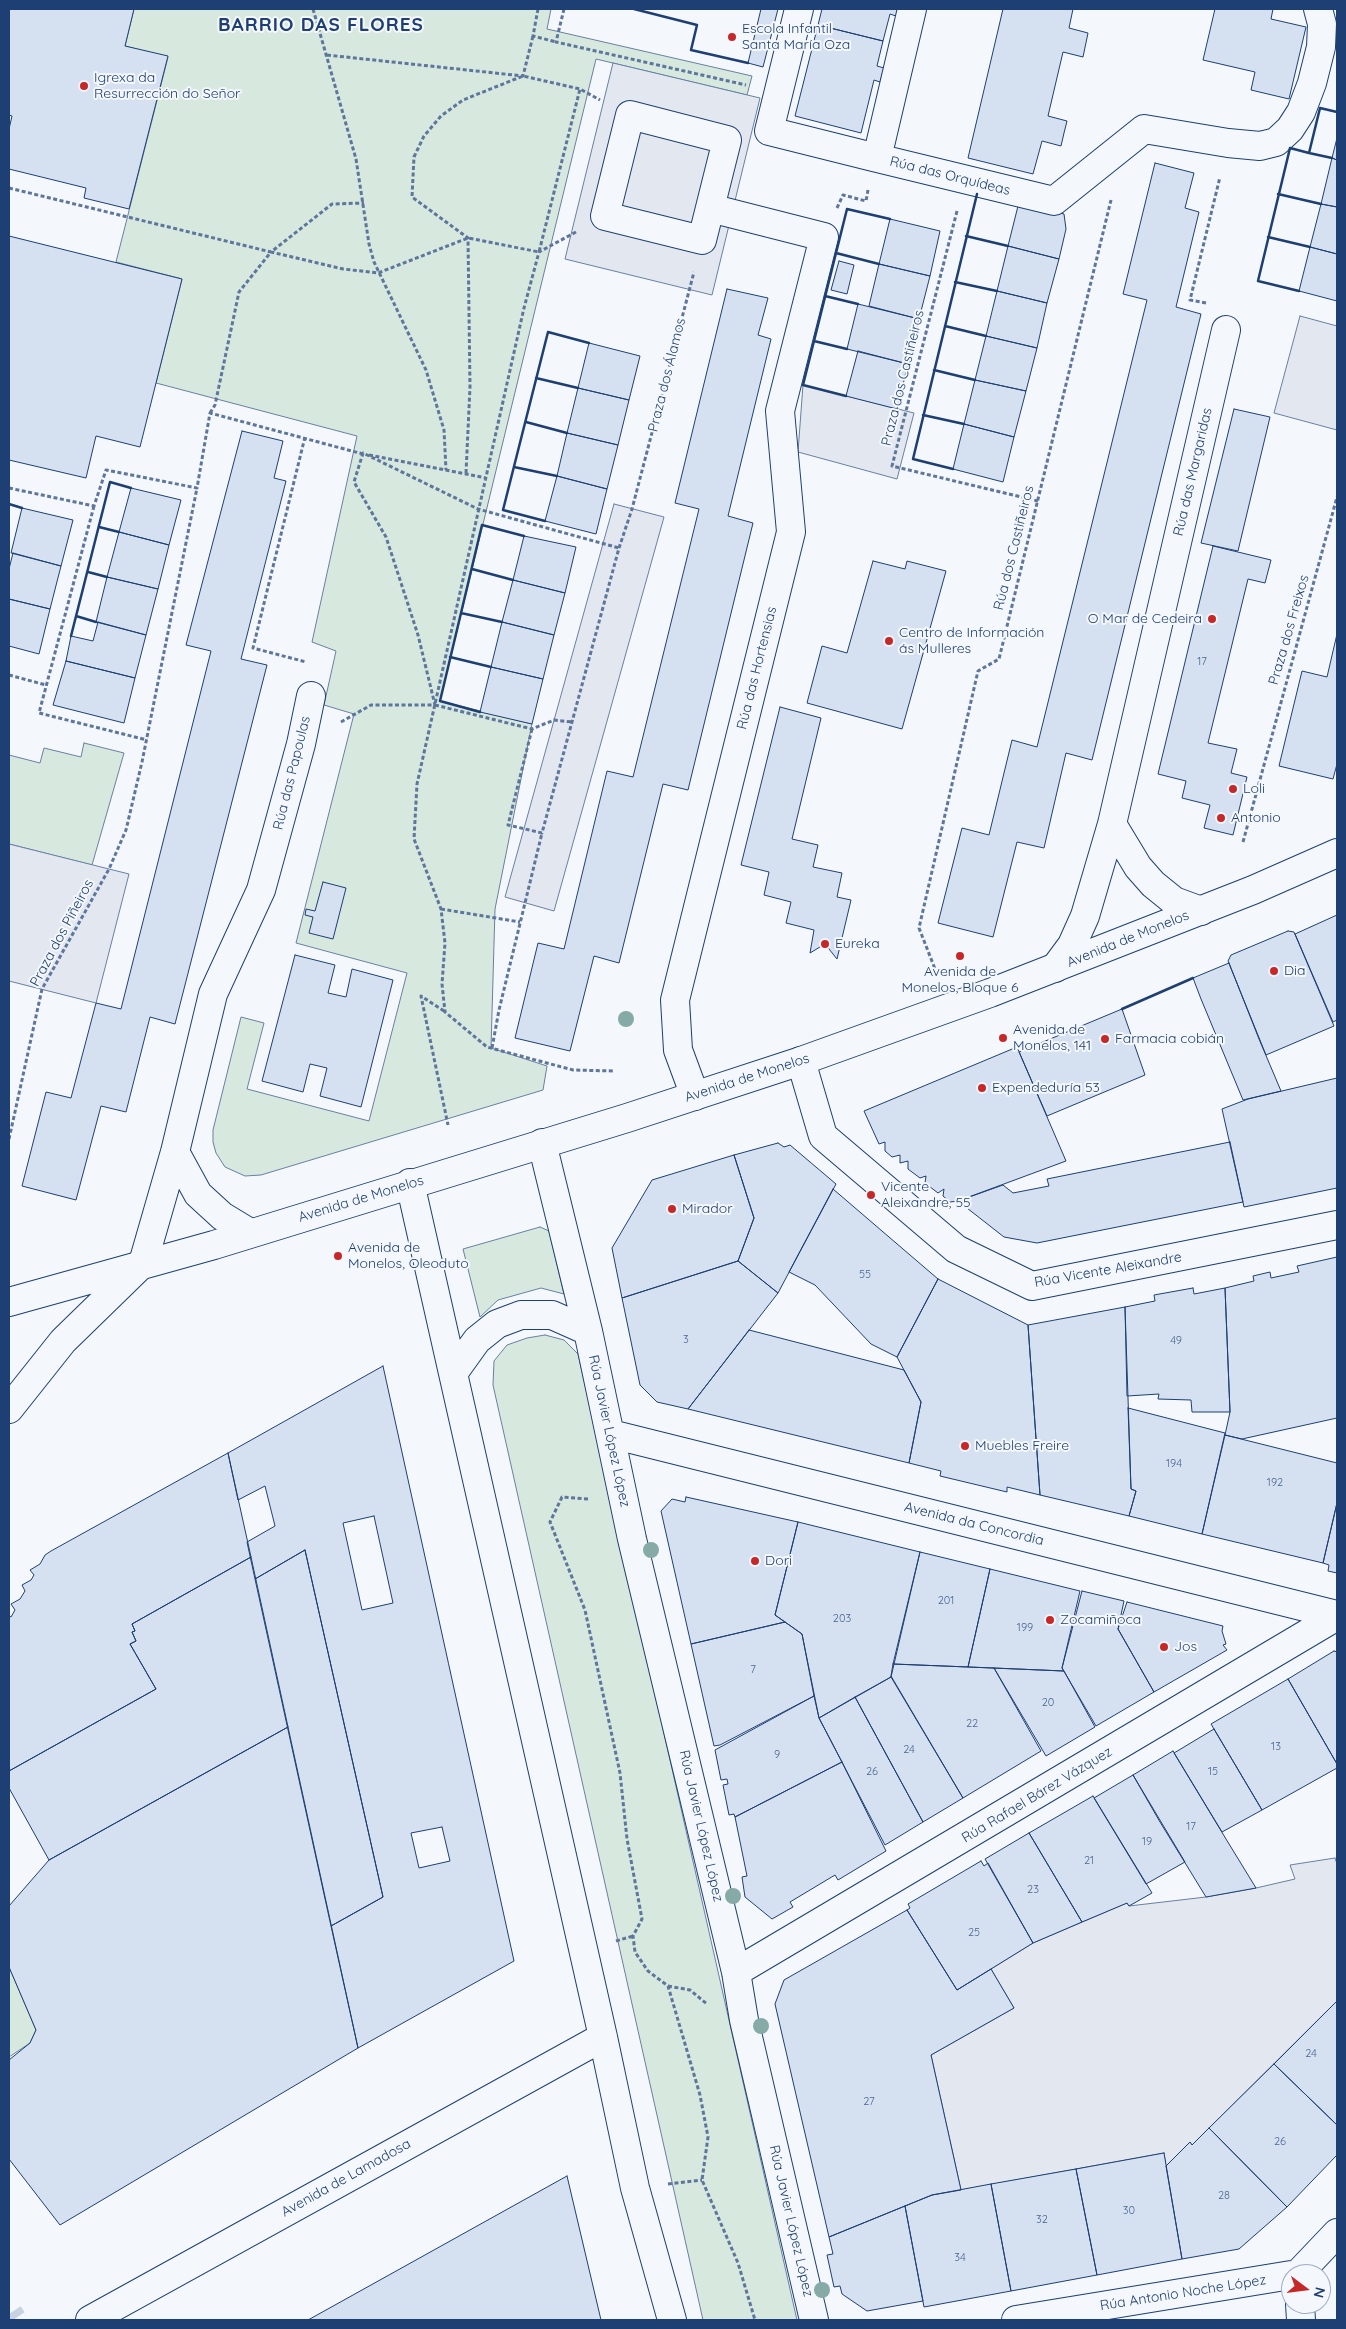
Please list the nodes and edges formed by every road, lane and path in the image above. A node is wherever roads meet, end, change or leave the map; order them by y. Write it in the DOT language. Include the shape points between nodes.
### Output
graph roads {
  1 [pos="313,9"];
  2 [pos="538,9"];
  3 [pos="564,9"];
  4 [pos="799,9"];
  5 [pos="912,9"];
  6 [pos="1318,9"];
  7 [pos="533,36"];
  8 [pos="556,42"];
  9 [pos="327,55"];
  10 [pos="523,76"];
  11 [pos="746,86"];
  12 [pos="1228,143"];
  13 [pos="1125,144"];
  14 [pos="876,158"];
  15 [pos="965,180"];
  16 [pos="9,188"];
  17 [pos="843,195"];
  18 [pos="866,201"];
  19 [pos="364,203"];
  20 [pos="710,208"];
  21 [pos="605,216"];
  22 [pos="468,238"];
  23 [pos="702,240"];
  24 [pos="271,252"];
  25 [pos="539,252"];
  26 [pos="378,273"];
  27 [pos="1226,330"];
  28 [pos="210,413"];
  29 [pos="306,437"];
  30 [pos="363,454"];
  31 [pos="446,470"];
  32 [pos="466,473"];
  33 [pos="486,478"];
  34 [pos="9,488"];
  35 [pos="197,488"];
  36 [pos="1337,497"];
  37 [pos="1038,501"];
  38 [pos="94,506"];
  39 [pos="478,509"];
  40 [pos="619,548"];
  41 [pos="9,675"];
  42 [pos="46,685"];
  43 [pos="311,696"];
  44 [pos="436,706"];
  45 [pos="572,722"];
  46 [pos="532,730"];
  47 [pos="147,740"];
  48 [pos="301,744"];
  49 [pos="1112,824"];
  50 [pos="542,832"];
  51 [pos="1243,842"];
  52 [pos="1337,853"];
  53 [pos="441,909"];
  54 [pos="1201,910"];
  55 [pos="520,922"];
  56 [pos="1055,968"];
  57 [pos="937,974"];
  58 [pos="444,1012"];
  59 [pos="492,1048"];
  60 [pos="801,1061"];
  61 [pos="614,1071"];
  62 [pos="695,1096"];
  63 [pos="448,1125"];
  64 [pos="9,1139"];
  65 [pos="542,1143"];
  66 [pos="175,1152"];
  67 [pos="410,1183"];
  68 [pos="1337,1225"];
  69 [pos="250,1233"];
  70 [pos="143,1263"];
  71 [pos="9,1302"];
  72 [pos="588,1331"];
  73 [pos="454,1372"];
  74 [pos="9,1409"];
  75 [pos="611,1434"];
  76 [pos="590,1500"];
  77 [pos="1337,1616"];
  78 [pos="633,1936"];
  79 [pos="613,1942"];
  80 [pos="736,1972"];
  81 [pos="602,2037"];
  82 [pos="1337,2233"];
  83 [pos="1308,2264"];
  84 [pos="1281,2277"];
  85 [pos="90,2320"];
  86 [pos="672,2320"];
  87 [pos="754,2320"];
  88 [pos="814,2320"];
  89 [pos="1016,2320"];
  1 -- 9 [label="path"];
  2 -- 7 [label="path"];
  3 -- 8 [label="path"];
  4 -- 14 [label="street" via="769,131"];
  5 -- 14 [label="street, Rúa das Orquídeas"];
  6 -- 12 [label="street" via="1322,24 1320,47 1301,112 1290,129 1276,142 1260,146"];
  7 -- 8 [label="path"];
  7 -- 10 [label="path"];
  8 -- 11 [label="path"];
  9 -- 10 [label="path"];
  9 -- 19 [label="path" via="356,159"];
  10 -- 22 [label="path" via="463,100 441,116 424,136 414,157 412,197"];
  10 -- 25 [label="path" via="580,89"];
  12 -- 13 [label="street" via="1144,129"];
  12 -- 27 [label="path" via="1190,300 1217,306"];
  13 -- 15 [label="street, Rúa das Orquídeas" via="1054,201"];
  13 -- 37 [label="path, Rúa dos Castiñeiros"];
  14 -- 15 [label="street, Rúa das Orquídeas"];
  15 -- 37 [label="path, Praza dos Castiñeiros" via="892,466"];
  16 -- 24 [label="path"];
  17 -- 18 [label="path"];
  19 -- 24 [label="path" via="332,204"];
  19 -- 26 [label="path" via="369,244"];
  20 -- 21 [label="street" via="727,140 630,116"];
  20 -- 23 [label="street"];
  20 -- 62 [label="street, Rúa das Hortensias" via="824,237 780,411 792,532 675,1000 678,1050"];
  21 -- 23 [label="street"];
  21 -- 25 [label="path"];
  22 -- 25 [label="path"];
  22 -- 26 [label="path"];
  22 -- 32 [label="path" via="470,387"];
  23 -- 40 [label="path, Praza dos Álamos"];
  24 -- 26 [label="path" via="343,269"];
  24 -- 28 [label="path" via="239,292 215,405"];
  25 -- 33 [label="path"];
  26 -- 31 [label="path" via="426,370 444,430"];
  27 -- 49 [label="street, Rúa das Margaridas"];
  28 -- 29 [label="path"];
  28 -- 35 [label="path"];
  29 -- 30 [label="path"];
  29 -- 43 [label="path" via="253,648 320,665"];
  30 -- 31 [label="path"];
  30 -- 39 [label="path"];
  30 -- 44 [label="path" via="354,482 386,537 418,635"];
  31 -- 32 [label="path"];
  32 -- 33 [label="path"];
  33 -- 39 [label="path"];
  34 -- 38 [label="path"];
  35 -- 38 [label="path" via="106,470"];
  35 -- 47 [label="path"];
  36 -- 51 [label="path, Praza dos Freixos"];
  37 -- 57 [label="path, Rúa dos Castiñeiros" via="999,659 978,671 919,928"];
  38 -- 42 [label="path"];
  39 -- 40 [label="path"];
  39 -- 44 [label="path"];
  40 -- 45 [label="path, Praza dos Álamos"];
  41 -- 42 [label="path"];
  42 -- 47 [label="path" via="39,713"];
  43 -- 48 [label="street, Rúa das Papoulas"];
  44 -- 46 [label="path"];
  44 -- 48 [label="path" via="372,705"];
  44 -- 53 [label="path" via="417,784 414,839"];
  45 -- 46 [label="path" via="554,720"];
  45 -- 50 [label="path"];
  46 -- 50 [label="path" via="508,825"];
  47 -- 64 [label="path, Praza dos Piñeiros" via="126,830 109,869 42,989"];
  48 -- 66 [label="street, Rúa das Papoulas" via="261,890 213,994"];
  49 -- 54 [label="street" via="1153,884 1174,901"];
  49 -- 56 [label="street, Rúa das Margaridas" via="1085,916 1072,945"];
  50 -- 55 [label="path"];
  52 -- 54 [label="street, Avenida de Monelos"];
  53 -- 55 [label="path"];
  53 -- 58 [label="path" via="445,944"];
  54 -- 56 [label="street, Avenida de Monelos"];
  55 -- 59 [label="path"];
  56 -- 60 [label="street, Avenida de Monelos"];
  58 -- 59 [label="path"];
  58 -- 63 [label="path" via="421,996"];
  59 -- 61 [label="path" via="573,1070"];
  60 -- 62 [label="street, Avenida de Monelos"];
  60 -- 68 [label="street, Rúa Vicente Aleixandre" via="823,1136 956,1249 1032,1286"];
  62 -- 65 [label="street, Avenida de Monelos"];
  65 -- 67 [label="street, Avenida de Monelos"];
  65 -- 72 [label="street, Rúa Javier López López"];
  66 -- 69 [label="street" via="198,1194 222,1216"];
  66 -- 70 [label="street, Rúa das Papoulas"];
  67 -- 69 [label="street, Avenida de Monelos"];
  67 -- 73 [label="street"];
  69 -- 70 [label="street, Avenida de Monelos"];
  70 -- 71 [label="street, Avenida de Monelos"];
  70 -- 74 [label="street, Avenida de Monelos" via="63,1341"];
  72 -- 73 [label="street" via="552,1314 521,1316 497,1324 477,1340"];
  72 -- 75 [label="street, Rúa Javier López López"];
  73 -- 81 [label="street"];
  75 -- 77 [label="street, Avenida da Concordia"];
  75 -- 80 [label="street, Rúa Javier López López" via="632,1540"];
  76 -- 78 [label="path" via="562,1497 550,1522 585,1610 620,1773 627,1839 642,1919"];
  77 -- 80 [label="street, Rúa Rafael Bárez Vázquez"];
  78 -- 79 [label="path"];
  78 -- 87 [label="path" via="634,1952 648,1971 668,1986 700,2095 708,2137 702,2180 738,2263"];
  80 -- 88 [label="street, Rúa Javier López López" via="744,2020"];
  81 -- 85 [label="street, Avenida de Lamadosa"];
  81 -- 86 [label="street" via="635,2188"];
  82 -- 83 [label="street"];
  84 -- 89 [label="street, Rúa Antonio Noche López"];
}
